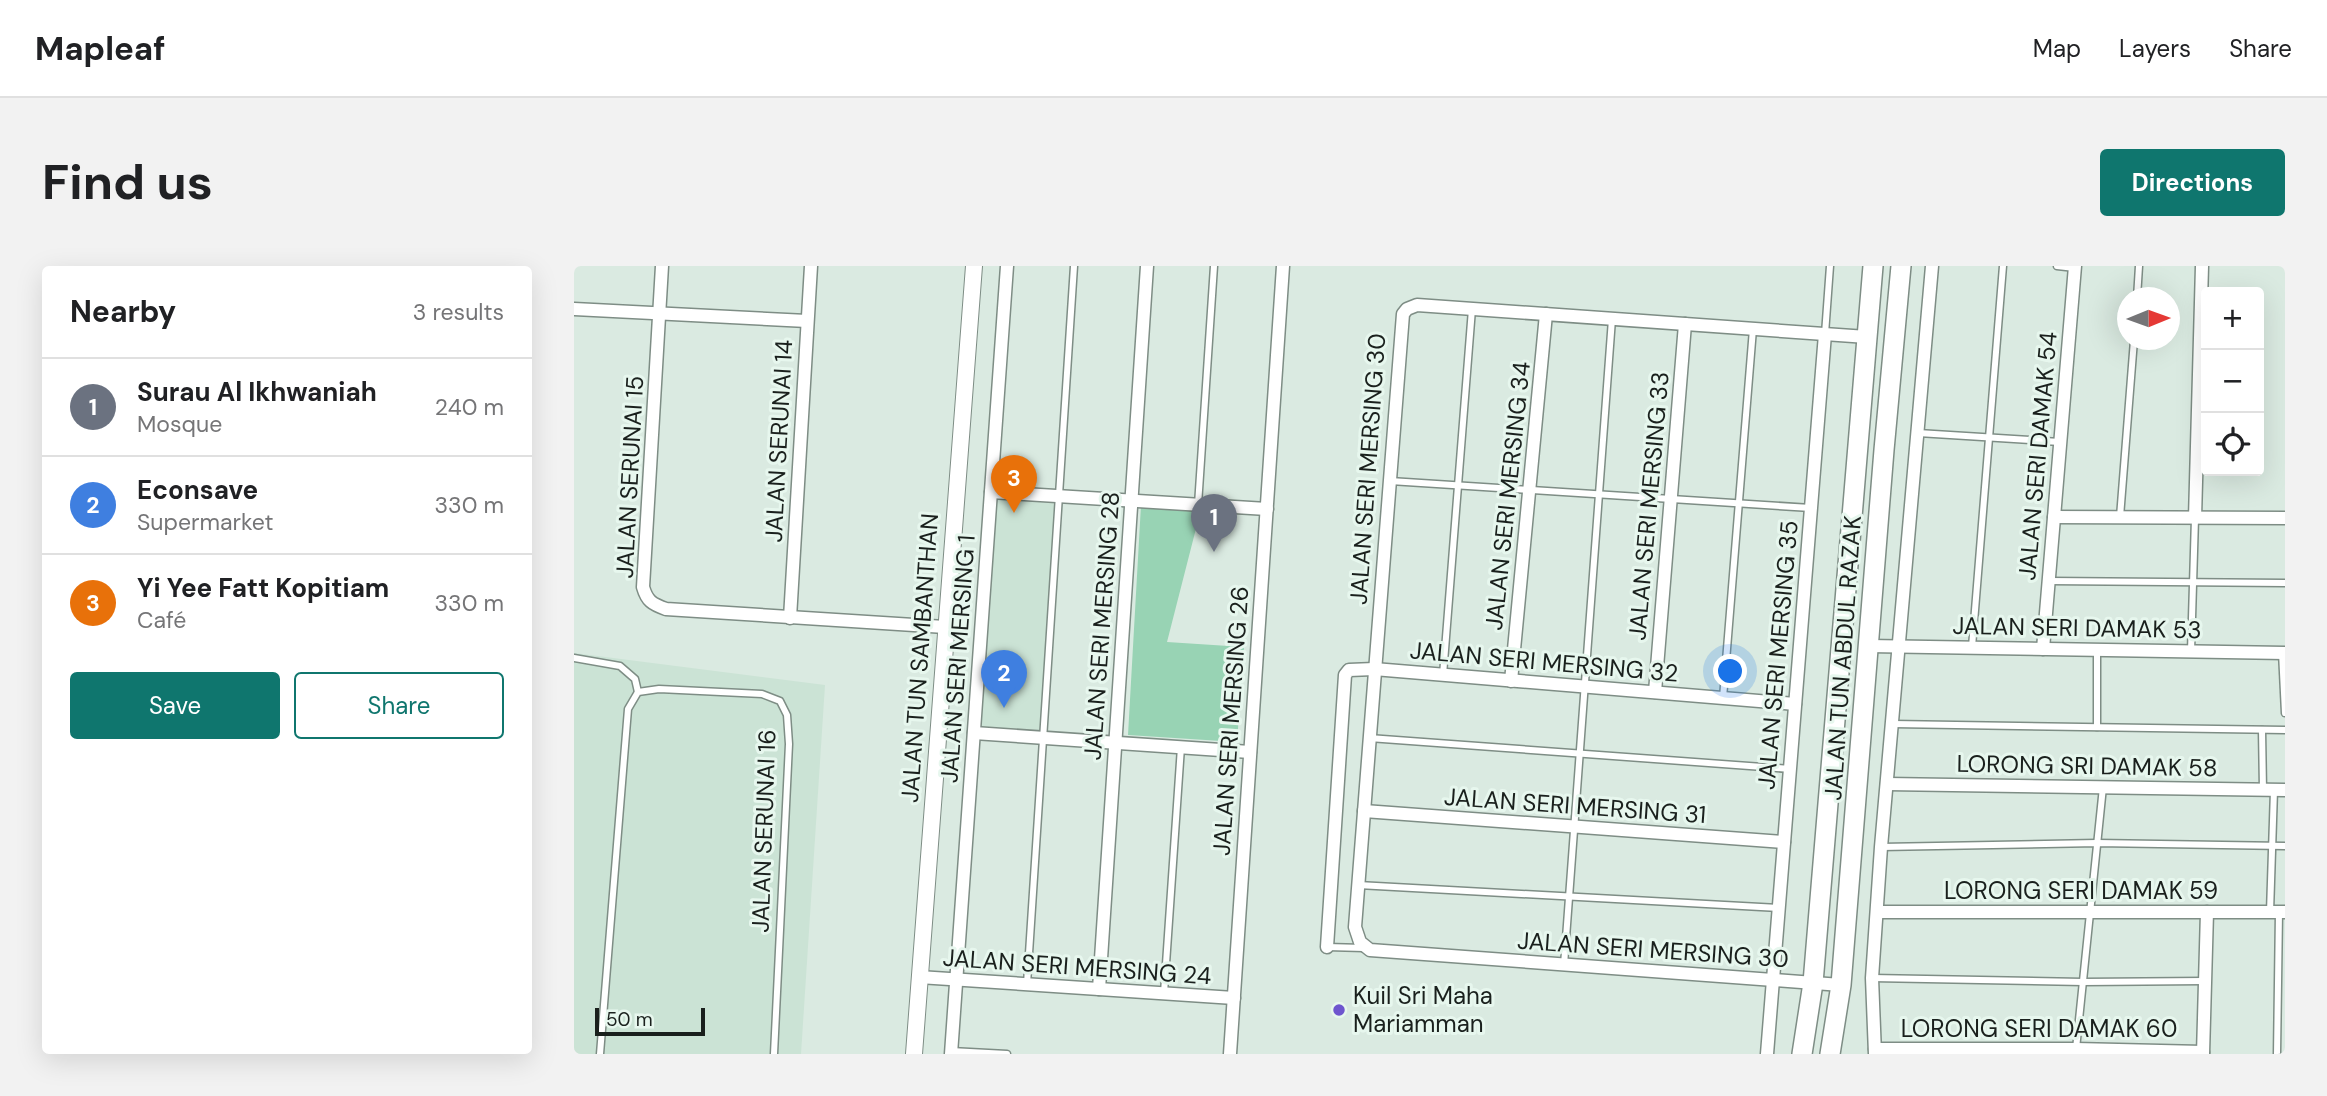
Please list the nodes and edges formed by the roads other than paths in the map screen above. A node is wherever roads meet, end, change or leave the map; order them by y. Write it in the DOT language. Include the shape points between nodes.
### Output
graph roads {
  1 [pos="662,266"];
  2 [pos="811,266"];
  3 [pos="975,266"];
  4 [pos="1007,266"];
  5 [pos="1074,266"];
  6 [pos="1147,266"];
  7 [pos="1214,266"];
  8 [pos="1283,266"];
  9 [pos="1830,266"];
  10 [pos="1873,266"];
  11 [pos="1901,266"];
  12 [pos="1932,266"];
  13 [pos="2003,266"];
  14 [pos="2057,266"];
  15 [pos="2139,266"];
  16 [pos="2202,266"];
  17 [pos="2075,267"];
  18 [pos="2138,287"];
  19 [pos="574,309"];
  20 [pos="1472,309"];
  21 [pos="660,314"];
  22 [pos="1546,314"];
  23 [pos="1612,319"];
  24 [pos="807,321"];
  25 [pos="1685,324"];
  26 [pos="1753,329"];
  27 [pos="1825,334"];
  28 [pos="1867,337"];
  29 [pos="2133,350"];
  30 [pos="1918,433"];
  31 [pos="1989,438"];
  32 [pos="2060,442"];
  33 [pos="1884,450"];
  34 [pos="1388,481"];
  35 [pos="1458,485"];
  36 [pos="1530,490"];
  37 [pos="991,492"];
  38 [pos="1598,495"];
  39 [pos="1854,495"];
  40 [pos="1060,496"];
  41 [pos="1671,499"];
  42 [pos="1132,501"];
  43 [pos="1739,503"];
  44 [pos="1198,505"];
  45 [pos="1811,508"];
  46 [pos="1267,509"];
  47 [pos="2054,517"];
  48 [pos="2120,517"];
  49 [pos="2195,518"];
  50 [pos="2285,518"];
  51 [pos="2049,581"];
  52 [pos="2193,581"];
  53 [pos="2285,583"];
  54 [pos="790,618"];
  55 [pos="945,627"];
  56 [pos="1869,646"];
  57 [pos="1899,646"];
  58 [pos="1972,647"];
  59 [pos="2043,649"];
  60 [pos="2097,649"];
  61 [pos="2191,651"];
  62 [pos="2283,652"];
  63 [pos="574,659"];
  64 [pos="1374,669"];
  65 [pos="1443,675"];
  66 [pos="1511,681"];
  67 [pos="1584,687"];
  68 [pos="638,692"];
  69 [pos="1655,692"];
  70 [pos="1723,698"];
  71 [pos="1795,704"];
  72 [pos="2285,713"];
  73 [pos="1893,724"];
  74 [pos="2097,727"];
  75 [pos="2262,730"];
  76 [pos="2285,730"];
  77 [pos="974,733"];
  78 [pos="1044,738"];
  79 [pos="1369,738"];
  80 [pos="1116,743"];
  81 [pos="1181,747"];
  82 [pos="1250,752"];
  83 [pos="1579,755"];
  84 [pos="1790,769"];
  85 [pos="1887,784"];
  86 [pos="2103,787"];
  87 [pos="2274,790"];
  88 [pos="1364,811"];
  89 [pos="1574,828"];
  90 [pos="1784,842"];
  91 [pos="2097,843"];
  92 [pos="2272,845"];
  93 [pos="2285,846"];
  94 [pos="1881,847"];
  95 [pos="1358,885"];
  96 [pos="1569,898"];
  97 [pos="1779,908"];
  98 [pos="1878,912"];
  99 [pos="2090,912"];
  100 [pos="2207,912"];
  101 [pos="2278,912"];
  102 [pos="1326,947"];
  103 [pos="1364,948"];
  104 [pos="1564,964"];
  105 [pos="1872,978"];
  106 [pos="939,979"];
  107 [pos="1773,980"];
  108 [pos="2205,981"];
  109 [pos="2083,982"];
  110 [pos="1813,983"];
  111 [pos="1027,984"];
  112 [pos="1841,985"];
  113 [pos="1099,989"];
  114 [pos="1163,993"];
  115 [pos="1234,998"];
  116 [pos="2076,1049"];
  117 [pos="951,1052"];
  118 [pos="1875,1052"];
  119 [pos="2203,1053"];
  120 [pos="600,1054"];
  121 [pos="774,1054"];
  122 [pos="914,1054"];
  123 [pos="1007,1054"];
  124 [pos="1230,1054"];
  125 [pos="1767,1054"];
  126 [pos="1802,1054"];
  127 [pos="1830,1054"];
  128 [pos="2277,1054"];
  1 -- 21 [label="street, JALAN SERUNAI 15"];
  2 -- 24 [label="street, JALAN SERUNAI 14"];
  3 -- 55 [label="street, JALAN TUN SAMBANTHAN"];
  4 -- 37 [label="street, JALAN SERI MERSING 1"];
  5 -- 40 [label="lane"];
  6 -- 42 [label="street, JALAN SERI MERSING 28"];
  7 -- 44 [label="lane"];
  8 -- 46 [label="street, JALAN SERI MERSING 26"];
  9 -- 27 [label="lane"];
  10 -- 28 [label="main road, JALAN TUN ABDUL RAZAK"];
  11 -- 33 [label="main road, JALAN TUN ABDUL RAZAK"];
  12 -- 30 [label="street"];
  13 -- 31 [label="lane"];
  14 -- 17 [label="lane"];
  15 -- 18 [label="lane"];
  16 -- 49 [label="street"];
  17 -- 32 [label="street, JALAN SERI DAMAK 54"];
  19 -- 21 [label="street"];
  20 -- 22 [label="street, JALAN SERI MERSING 30"];
  20 -- 34 [label="street, JALAN SERI MERSING 30" via="1417,305 1403,314"];
  20 -- 35 [label="lane"];
  21 -- 24 [label="street"];
  21 -- 54 [label="street, JALAN SERUNAI 15" via="643,587 647,599 666,609"];
  22 -- 23 [label="street, JALAN SERI MERSING 30"];
  22 -- 36 [label="street, JALAN SERI MERSING 34"];
  23 -- 25 [label="street, JALAN SERI MERSING 30"];
  23 -- 38 [label="lane"];
  24 -- 54 [label="street, JALAN SERUNAI 14"];
  25 -- 26 [label="street, JALAN SERI MERSING 30"];
  25 -- 41 [label="street, JALAN SERI MERSING 33"];
  26 -- 27 [label="street, JALAN SERI MERSING 30"];
  26 -- 43 [label="lane"];
  27 -- 28 [label="street, JALAN SERI MERSING 30"];
  27 -- 45 [label="street, JALAN SERI MERSING 35"];
  28 -- 39 [label="main road, JALAN TUN ABDUL RAZAK"];
  29 -- 48 [label="lane"];
  30 -- 31 [label="lane"];
  30 -- 57 [label="street"];
  31 -- 32 [label="lane"];
  31 -- 58 [label="lane"];
  32 -- 47 [label="street, JALAN SERI DAMAK 54"];
  33 -- 39 [label="main road" via="1867,488"];
  33 -- 56 [label="main road, JALAN TUN ABDUL RAZAK"];
  34 -- 35 [label="lane"];
  34 -- 64 [label="street, JALAN SERI MERSING 30"];
  35 -- 36 [label="lane"];
  35 -- 65 [label="lane"];
  36 -- 38 [label="lane"];
  36 -- 66 [label="street, JALAN SERI MERSING 34"];
  37 -- 40 [label="street"];
  37 -- 77 [label="street, JALAN SERI MERSING 1"];
  38 -- 41 [label="lane"];
  38 -- 67 [label="lane"];
  39 -- 110 [label="main road, JALAN TUN ABDUL RAZAK"];
  40 -- 42 [label="street"];
  40 -- 78 [label="lane"];
  41 -- 43 [label="lane"];
  41 -- 69 [label="street, JALAN SERI MERSING 33"];
  42 -- 44 [label="street"];
  42 -- 80 [label="street, JALAN SERI MERSING 28"];
  43 -- 45 [label="lane"];
  43 -- 70 [label="lane"];
  44 -- 46 [label="street"];
  45 -- 71 [label="street, JALAN SERI MERSING 35"];
  46 -- 82 [label="street, JALAN SERI MERSING 26"];
  47 -- 48 [label="street"];
  47 -- 51 [label="street, JALAN SERI DAMAK 54"];
  48 -- 49 [label="street"];
  49 -- 50 [label="street"];
  49 -- 52 [label="lane"];
  51 -- 52 [label="lane"];
  51 -- 59 [label="street, JALAN SERI DAMAK 54"];
  52 -- 53 [label="lane"];
  52 -- 61 [label="lane"];
  54 -- 55 [label="street, JALAN SERUNAI 15"];
  55 -- 106 [label="street, JALAN TUN SAMBANTHAN"];
  56 -- 57 [label="street, JALAN SERI DAMAK 53"];
  56 -- 112 [label="main road, JALAN TUN ABDUL RAZAK"];
  57 -- 58 [label="street, JALAN SERI DAMAK 53"];
  57 -- 73 [label="street"];
  58 -- 59 [label="street, JALAN SERI DAMAK 53"];
  59 -- 60 [label="street, JALAN SERI DAMAK 53"];
  60 -- 61 [label="street, JALAN SERI DAMAK 53"];
  60 -- 74 [label="lane"];
  61 -- 62 [label="street, JALAN SERI DAMAK 53"];
  62 -- 72 [label="lane"];
  63 -- 68 [label="lane" via="620,666 635,678"];
  64 -- 65 [label="street, JALAN SERI MERSING 32"];
  64 -- 79 [label="street, JALAN SERI MERSING 30"];
  64 -- 102 [label="street" via="1349,670 1345,675"];
  65 -- 66 [label="street, JALAN SERI MERSING 32"];
  66 -- 67 [label="street, JALAN SERI MERSING 32"];
  67 -- 69 [label="street, JALAN SERI MERSING 32"];
  67 -- 83 [label="lane"];
  68 -- 120 [label="lane" via="628,709"];
  68 -- 121 [label="lane, JALAN SERUNAI 16" via="762,694 780,701 787,715"];
  69 -- 70 [label="street, JALAN SERI MERSING 32"];
  70 -- 71 [label="street, JALAN SERI MERSING 32"];
  71 -- 84 [label="street, JALAN SERI MERSING 35"];
  73 -- 74 [label="lane"];
  73 -- 85 [label="street"];
  74 -- 75 [label="lane"];
  75 -- 76 [label="lane"];
  75 -- 87 [label="lane"];
  77 -- 78 [label="street"];
  77 -- 106 [label="street, JALAN SERI MERSING 1"];
  78 -- 80 [label="street"];
  78 -- 111 [label="lane"];
  79 -- 83 [label="lane"];
  79 -- 88 [label="street, JALAN SERI MERSING 30"];
  80 -- 81 [label="street"];
  80 -- 113 [label="street, JALAN SERI MERSING 28"];
  81 -- 82 [label="street"];
  81 -- 114 [label="lane"];
  82 -- 115 [label="street, JALAN SERI MERSING 26"];
  83 -- 84 [label="lane"];
  83 -- 89 [label="lane"];
  84 -- 90 [label="street, JALAN SERI MERSING 35"];
  85 -- 86 [label="street, LORONG SRI DAMAK 58"];
  85 -- 94 [label="street"];
  86 -- 87 [label="street, LORONG SRI DAMAK 58"];
  86 -- 91 [label="lane"];
  87 -- 92 [label="lane"];
  88 -- 89 [label="street, JALAN SERI MERSING 31"];
  88 -- 95 [label="street, JALAN SERI MERSING 30"];
  89 -- 90 [label="street, JALAN SERI MERSING 31"];
  89 -- 96 [label="lane"];
  90 -- 97 [label="street, JALAN SERI MERSING 35"];
  91 -- 92 [label="lane"];
  91 -- 94 [label="lane"];
  91 -- 99 [label="lane"];
  92 -- 93 [label="lane"];
  92 -- 101 [label="lane"];
  94 -- 98 [label="street"];
  95 -- 96 [label="lane"];
  95 -- 103 [label="street, JALAN SERI MERSING 30" via="1355,927"];
  96 -- 97 [label="lane"];
  96 -- 104 [label="lane"];
  97 -- 107 [label="street, JALAN SERI MERSING 35"];
  98 -- 99 [label="street, LORONG SERI DAMAK 59"];
  98 -- 105 [label="street"];
  99 -- 100 [label="street, LORONG SERI DAMAK 59"];
  99 -- 109 [label="lane"];
  100 -- 101 [label="street, LORONG SERI DAMAK 59"];
  100 -- 108 [label="street"];
  101 -- 128 [label="lane"];
  102 -- 103 [label="lane"];
  103 -- 104 [label="street, JALAN SERI MERSING 30"];
  104 -- 107 [label="street, JALAN SERI MERSING 30"];
  105 -- 109 [label="lane"];
  105 -- 118 [label="street"];
  106 -- 111 [label="street, JALAN SERI MERSING 24"];
  106 -- 117 [label="street, JALAN SERI MERSING 1"];
  106 -- 122 [label="street, JALAN TUN SAMBANTHAN"];
  107 -- 110 [label="street, JALAN SERI MERSING 30"];
  107 -- 125 [label="street, JALAN SERI MERSING 35"];
  108 -- 109 [label="lane"];
  108 -- 119 [label="street"];
  109 -- 116 [label="lane"];
  110 -- 112 [label="street, JALAN SERI MERSING 30"];
  110 -- 126 [label="main road, JALAN TUN ABDUL RAZAK"];
  111 -- 113 [label="street, JALAN SERI MERSING 24"];
  112 -- 127 [label="main road, JALAN TUN ABDUL RAZAK"];
  113 -- 114 [label="street, JALAN SERI MERSING 24"];
  114 -- 115 [label="street, JALAN SERI MERSING 24"];
  115 -- 124 [label="street, JALAN SERI MERSING 26"];
  116 -- 118 [label="street, LORONG SERI DAMAK 60"];
  116 -- 119 [label="street, LORONG SERI DAMAK 60"];
  117 -- 123 [label="lane"];
}
